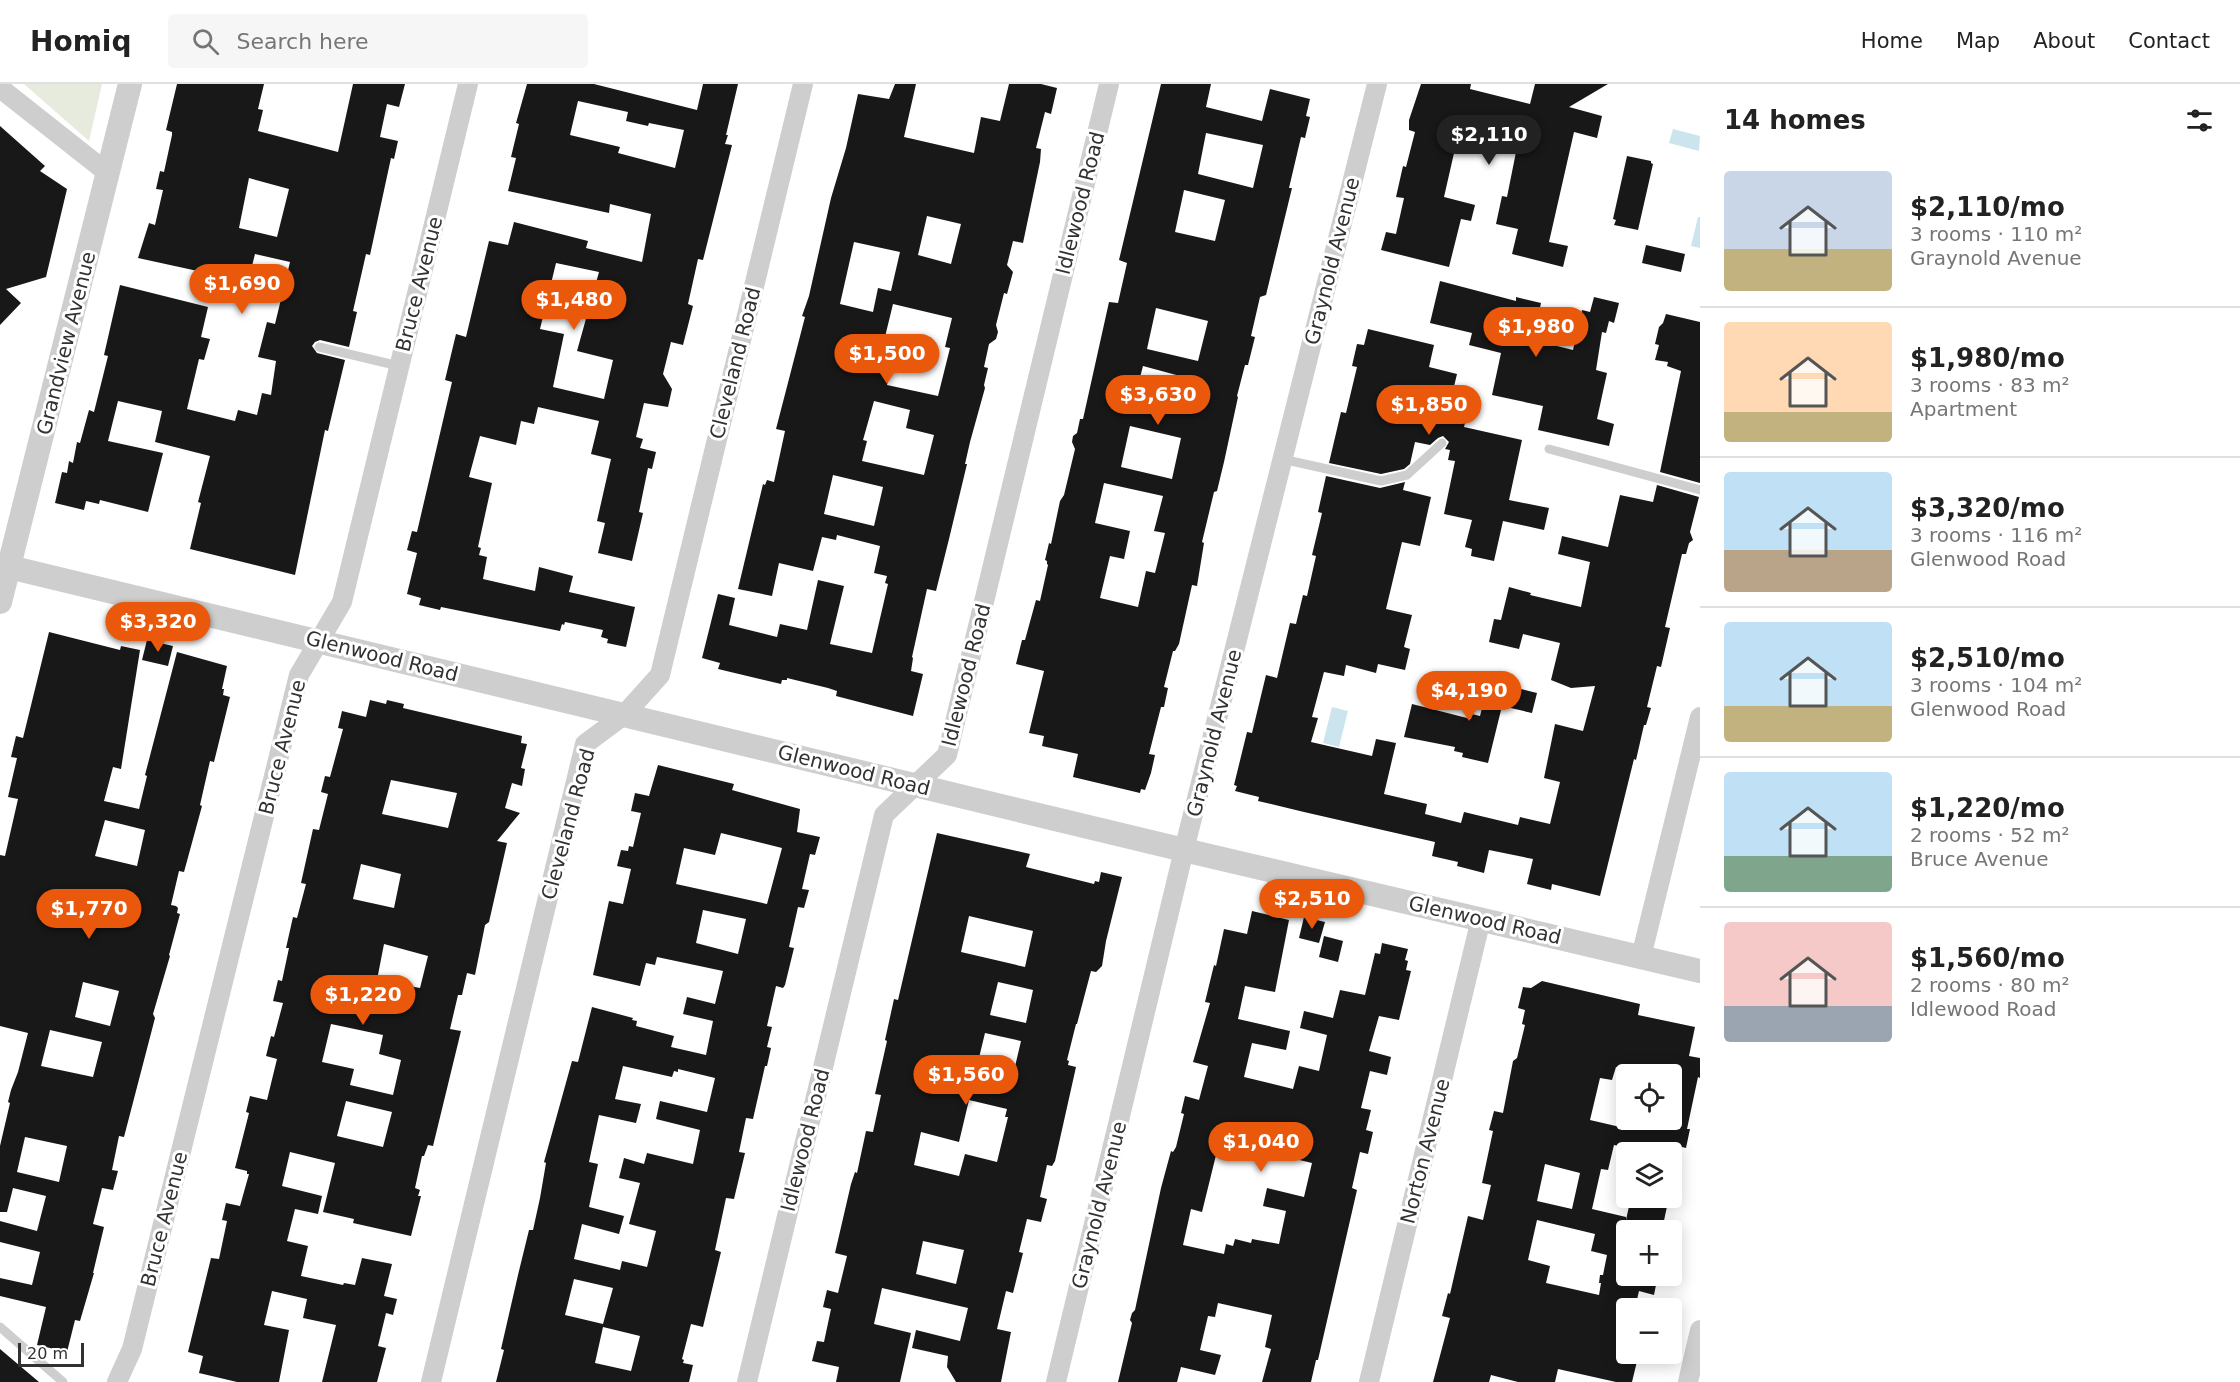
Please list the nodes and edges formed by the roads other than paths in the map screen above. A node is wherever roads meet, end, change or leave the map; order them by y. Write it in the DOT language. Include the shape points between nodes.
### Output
graph roads {
  1 [pos="130,84"];
  2 [pos="468,84"];
  3 [pos="803,84"];
  4 [pos="1109,84"];
  5 [pos="1377,84"];
  6 [pos="0,88"];
  7 [pos="109,174"];
  8 [pos="319,348"];
  9 [pos="399,366"];
  10 [pos="1442,443"];
  11 [pos="1549,449"];
  12 [pos="1282,459"];
  13 [pos="1700,490"];
  14 [pos="5,565"];
  15 [pos="0,602"];
  16 [pos="320,641"];
  17 [pos="624,715"];
  18 [pos="1700,717"];
  19 [pos="916,785"];
  20 [pos="1184,850"];
  21 [pos="1481,919"];
  22 [pos="1641,957"];
  23 [pos="1700,971"];
  24 [pos="0,1327"];
  25 [pos="1700,1330"];
  26 [pos="63,1382"];
  27 [pos="117,1382"];
  28 [pos="431,1382"];
  29 [pos="747,1382"];
  30 [pos="1056,1382"];
  31 [pos="1369,1382"];
  32 [pos="1689,1382"];
  1 -- 7 [label="street, Grandview Avenue"];
  2 -- 9 [label="street, Bruce Avenue"];
  3 -- 17 [label="street, Cleveland Road" via="660,675"];
  4 -- 19 [label="street, Idlewood Road" via="947,755"];
  5 -- 12 [label="street, Graynold Avenue"];
  6 -- 7 [label="street"];
  7 -- 14 [label="street, Grandview Avenue"];
  8 -- 9 [label="lane"];
  9 -- 16 [label="street, Bruce Avenue" via="342,602"];
  10 -- 12 [label="lane" via="1407,475 1381,481"];
  11 -- 13 [label="lane"];
  12 -- 20 [label="street, Graynold Avenue"];
  14 -- 15 [label="street, Grandview Avenue"];
  14 -- 16 [label="street, Glenwood Road"];
  16 -- 17 [label="street, Glenwood Road"];
  16 -- 27 [label="street, Bruce Avenue" via="299,675 132,1349"];
  17 -- 19 [label="street, Glenwood Road"];
  17 -- 28 [label="street, Cleveland Road" via="585,744"];
  18 -- 22 [label="street"];
  19 -- 20 [label="street, Glenwood Road"];
  19 -- 29 [label="street, Idlewood Road" via="884,815"];
  20 -- 21 [label="street, Glenwood Road"];
  20 -- 30 [label="street, Graynold Avenue"];
  21 -- 22 [label="street, Glenwood Road"];
  21 -- 31 [label="street, Norton Avenue"];
  22 -- 23 [label="street, Glenwood Road"];
  24 -- 26 [label="lane"];
  25 -- 32 [label="street"];
}
